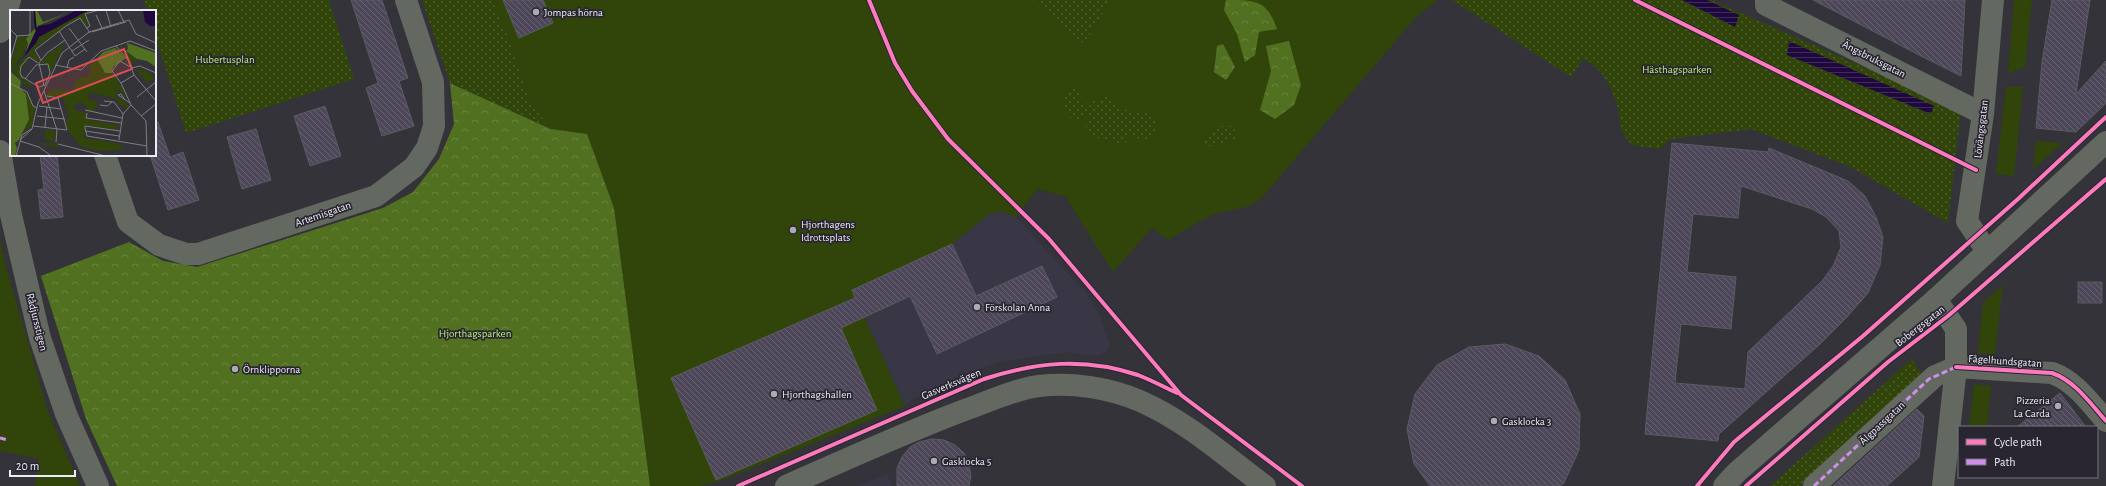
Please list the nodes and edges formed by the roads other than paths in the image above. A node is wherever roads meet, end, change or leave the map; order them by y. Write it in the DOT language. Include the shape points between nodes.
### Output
graph roads {
  1 [pos="406,0"];
  2 [pos="1993,0"];
  3 [pos="1766,2"];
  4 [pos="1983,114"];
  5 [pos="2106,142"];
  6 [pos="0,151"];
  7 [pos="105,156"];
  8 [pos="1987,251"];
  9 [pos="1936,299"];
  10 [pos="1956,367"];
  11 [pos="2106,421"];
  12 [pos="98,486"];
  13 [pos="786,486"];
  14 [pos="1265,486"];
  15 [pos="1724,486"];
  16 [pos="1814,486"];
  17 [pos="1942,486"];
  1 -- 7 [label="street, Artemisgatan" via="433,82 434,126 427,148 414,167 376,196 198,254 186,254 159,245 128,222"];
  2 -- 4 [label="street, Lövängsgatan"];
  3 -- 4 [label="street, Ängsbruksgatan"];
  4 -- 8 [label="street, Lövängsgatan" via="1968,221"];
  5 -- 8 [label="street, Bobergsgatan"];
  6 -- 12 [label="street, Rådjursstigen" via="11,215 40,338 66,414"];
  8 -- 9 [label="street, Bobergsgatan"];
  9 -- 10 [label="street" via="1956,329"];
  9 -- 15 [label="street, Bobergsgatan"];
  10 -- 11 [label="street, Fågelhundsgatan" via="2052,373 2071,382"];
  10 -- 16 [label="street, Älgpassgatan" via="1929,380"];
  10 -- 17 [label="street"];
  13 -- 14 [label="street" via="938,420 1007,394 1039,386 1107,390 1140,401 1194,432"];
}
